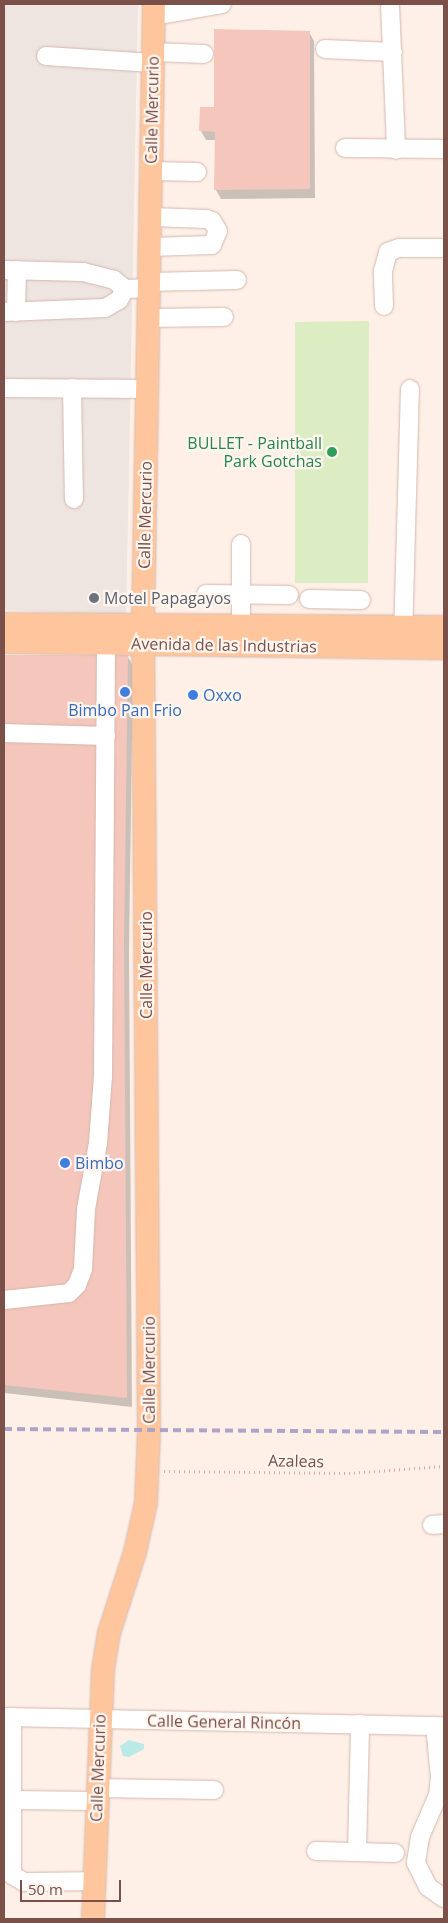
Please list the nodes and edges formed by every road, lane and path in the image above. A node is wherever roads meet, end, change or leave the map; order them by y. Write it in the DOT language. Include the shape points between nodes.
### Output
graph roads {
  1 [pos="390,4"];
  2 [pos="212,5"];
  3 [pos="154,10"];
  4 [pos="325,49"];
  5 [pos="393,52"];
  6 [pos="204,54"];
  7 [pos="46,56"];
  8 [pos="153,58"];
  9 [pos="345,148"];
  10 [pos="396,150"];
  11 [pos="444,150"];
  12 [pos="151,171"];
  13 [pos="197,172"];
  14 [pos="151,217"];
  15 [pos="150,247"];
  16 [pos="444,248"];
  17 [pos="10,270"];
  18 [pos="237,280"];
  19 [pos="148,285"];
  20 [pos="124,289"];
  21 [pos="384,306"];
  22 [pos="10,312"];
  23 [pos="224,317"];
  24 [pos="148,318"];
  25 [pos="4,388"];
  26 [pos="72,388"];
  27 [pos="147,389"];
  28 [pos="410,389"];
  29 [pos="74,499"];
  30 [pos="242,544"];
  31 [pos="206,594"];
  32 [pos="242,594"];
  33 [pos="289,595"];
  34 [pos="309,599"];
  35 [pos="337,600"];
  36 [pos="361,600"];
  37 [pos="4,624"];
  38 [pos="242,626"];
  39 [pos="338,627"];
  40 [pos="444,627"];
  41 [pos="83,634"];
  42 [pos="143,634"];
  43 [pos="403,638"];
  44 [pos="4,642"];
  45 [pos="106,643"];
  46 [pos="444,648"];
  47 [pos="4,733"];
  48 [pos="106,736"];
  49 [pos="4,1300"];
  50 [pos="444,1466"];
  51 [pos="148,1471"];
  52 [pos="8,1717"];
  53 [pos="100,1720"];
  54 [pos="360,1724"];
  55 [pos="440,1726"];
  56 [pos="214,1790"];
  57 [pos="97,1795"];
  58 [pos="11,1800"];
  59 [pos="316,1851"];
  60 [pos="357,1851"];
  61 [pos="395,1853"];
  62 [pos="94,1881"];
  63 [pos="444,1898"];
  64 [pos="93,1919"];
  1 -- 5 [label="street"];
  2 -- 3 [label="street"];
  3 -- 8 [label="main road, Calle Mercurio"];
  4 -- 5 [label="street"];
  5 -- 10 [label="street"];
  6 -- 8 [label="street"];
  7 -- 8 [label="street"];
  8 -- 12 [label="main road, Calle Mercurio"];
  9 -- 10 [label="street"];
  10 -- 11 [label="street"];
  12 -- 13 [label="street"];
  12 -- 14 [label="main road, Calle Mercurio"];
  14 -- 15 [label="main road, Calle Mercurio"];
  14 -- 15 [label="street" via="206,219 212,221 218,231 212,245"];
  15 -- 19 [label="main road, Calle Mercurio"];
  16 -- 21 [label="street" via="399,248 388,252 383,270"];
  17 -- 20 [label="street" via="102,275"];
  17 -- 22 [label="street"];
  18 -- 19 [label="street"];
  19 -- 20 [label="street"];
  19 -- 24 [label="main road, Calle Mercurio"];
  20 -- 22 [label="street" via="119,300 105,308"];
  23 -- 24 [label="street"];
  24 -- 27 [label="main road, Calle Mercurio"];
  25 -- 26 [label="street"];
  26 -- 27 [label="street"];
  26 -- 29 [label="street"];
  27 -- 42 [label="main road, Calle Mercurio"];
  28 -- 43 [label="street"];
  30 -- 32 [label="street"];
  31 -- 32 [label="street"];
  32 -- 33 [label="street"];
  32 -- 38 [label="street"];
  34 -- 35 [label="street"];
  35 -- 36 [label="street"];
  35 -- 39 [label="street"];
  37 -- 41 [label="main road, Avenida de las Industrias"];
  38 -- 39 [label="main road, Avenida de las Industrias"];
  38 -- 42 [label="main road, Avenida de las Industrias"];
  39 -- 43 [label="main road, Avenida de las Industrias"];
  40 -- 43 [label="main road, Avenida de las Industrias"];
  41 -- 42 [label="main road, Avenida de las Industrias"];
  41 -- 44 [label="main road, Avenida de las Industrias"];
  41 -- 45 [label="main road, Avenida de las Industrias"];
  42 -- 43 [label="main road, Avenida de las Industrias"];
  42 -- 45 [label="main road, Avenida de las Industrias"];
  42 -- 51 [label="main road, Calle Mercurio"];
  43 -- 46 [label="main road, Avenida de las Industrias"];
  45 -- 48 [label="street"];
  47 -- 48 [label="street"];
  48 -- 49 [label="street" via="102,1094 98,1143 86,1202 83,1269 77,1285 69,1293"];
  50 -- 51 [label="path, Azaleas" via="349,1473"];
  51 -- 53 [label="main road, Calle Mercurio" via="141,1531 106,1650"];
  52 -- 53 [label="street, Calle General Rincón"];
  52 -- 58 [label="street"];
  53 -- 54 [label="street, Calle General Rincón"];
  53 -- 57 [label="main road, Calle Mercurio"];
  54 -- 55 [label="street, Calle General Rincón"];
  54 -- 60 [label="street"];
  55 -- 63 [label="street" via="438,1795 420,1837 416,1863 428,1887"];
  56 -- 57 [label="street"];
  57 -- 58 [label="street"];
  57 -- 62 [label="main road, Calle Mercurio"];
  58 -- 62 [label="street" via="11,1872 24,1882"];
  59 -- 60 [label="street"];
  60 -- 61 [label="street"];
  62 -- 64 [label="main road, Calle Mercurio"];
}
